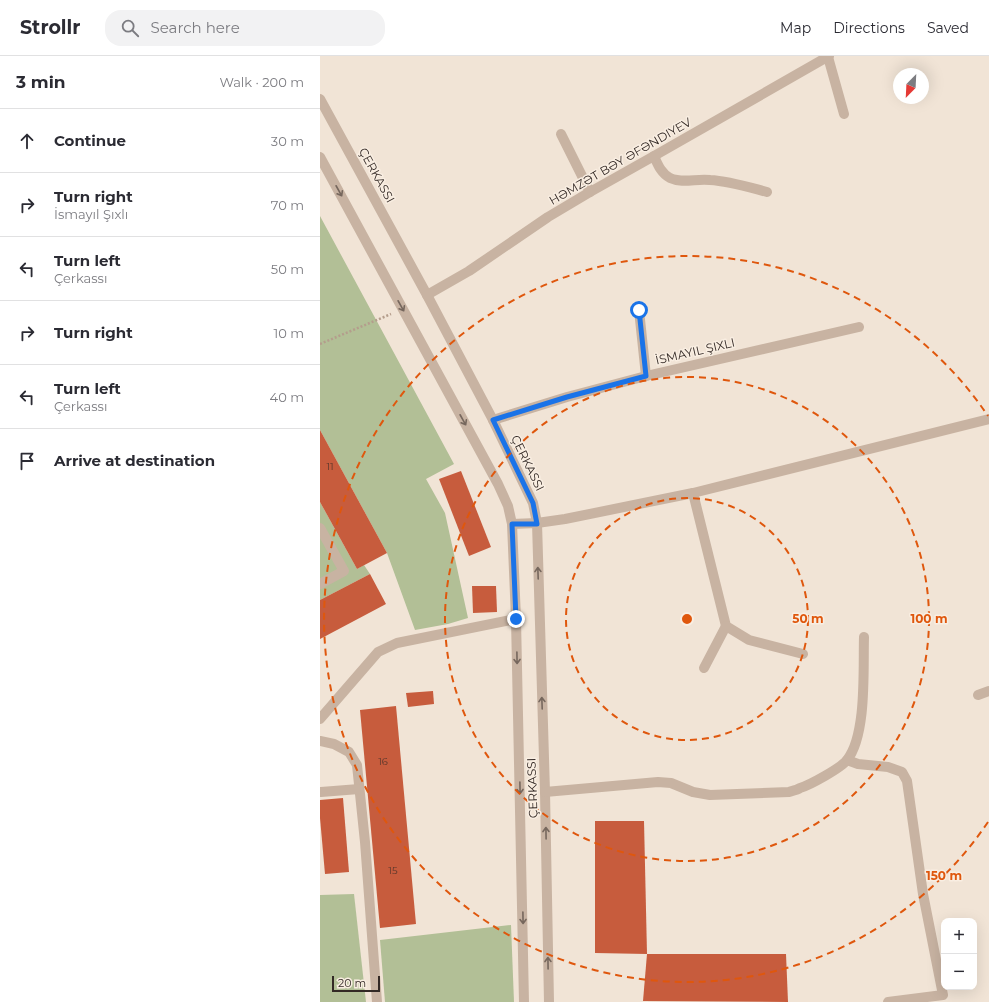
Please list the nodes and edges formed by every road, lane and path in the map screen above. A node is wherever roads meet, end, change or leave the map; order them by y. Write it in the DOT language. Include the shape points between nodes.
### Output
graph roads {
  1 [pos="828,56"];
  2 [pos="320,99"];
  3 [pos="844,114"];
  4 [pos="561,134"];
  5 [pos="654,156"];
  6 [pos="320,157"];
  7 [pos="590,192"];
  8 [pos="767,192"];
  9 [pos="427,295"];
  10 [pos="402,308"];
  11 [pos="639,310"];
  12 [pos="859,327"];
  13 [pos="320,344"];
  14 [pos="646,376"];
  15 [pos="493,420"];
  16 [pos="989,420"];
  17 [pos="693,493"];
  18 [pos="512,524"];
  19 [pos="537,524"];
  20 [pos="320,528"];
  21 [pos="320,584"];
  22 [pos="516,619"];
  23 [pos="726,626"];
  24 [pos="864,637"];
  25 [pos="803,654"];
  26 [pos="704,668"];
  27 [pos="989,691"];
  28 [pos="978,695"];
  29 [pos="320,719"];
  30 [pos="320,741"];
  31 [pos="847,760"];
  32 [pos="360,790"];
  33 [pos="321,792"];
  34 [pos="545,792"];
  35 [pos="377,1002"];
  36 [pos="524,1002"];
  37 [pos="549,1002"];
  38 [pos="888,1002"];
  1 -- 3 [label="street"];
  1 -- 5 [label="street, HƏMZƏT BƏY ƏFƏNDIYEV"];
  2 -- 9 [label="street"];
  4 -- 7 [label="street"];
  5 -- 7 [label="street, HƏMZƏT BƏY ƏFƏNDIYEV"];
  5 -- 8 [label="street" via="660,170 670,178 682,181 708,179 730,182"];
  6 -- 10 [label="street, one-way"];
  7 -- 9 [label="street, HƏMZƏT BƏY ƏFƏNDIYEV" via="548,217 475,268"];
  9 -- 15 [label="street"];
  10 -- 13 [label="path"];
  10 -- 18 [label="street, one-way" via="498,484 508,506"];
  11 -- 14 [label="street"];
  12 -- 14 [label="street"];
  14 -- 15 [label="street"];
  15 -- 19 [label="street" via="533,503"];
  16 -- 17 [label="street"];
  17 -- 19 [label="street"];
  17 -- 23 [label="street"];
  18 -- 19 [label="street"];
  18 -- 22 [label="street"];
  34 -- 19 [label="street, one-way"];
  20 -- 21 [label="street" via="344,571"];
  22 -- 29 [label="street" via="397,643 378,652"];
  22 -- 36 [label="street, one-way"];
  23 -- 25 [label="street" via="749,640"];
  23 -- 26 [label="street"];
  24 -- 31 [label="street" via="860,732"];
  27 -- 28 [label="street"];
  30 -- 32 [label="street" via="334,744 348,752 357,765"];
  31 -- 34 [label="street" via="801,788 789,792 710,795 658,782"];
  31 -- 38 [label="street" via="858,764 888,767 902,772 907,780 923,894 943,995"];
  32 -- 33 [label="street"];
  32 -- 35 [label="street"];
  37 -- 34 [label="street, one-way"];
}
